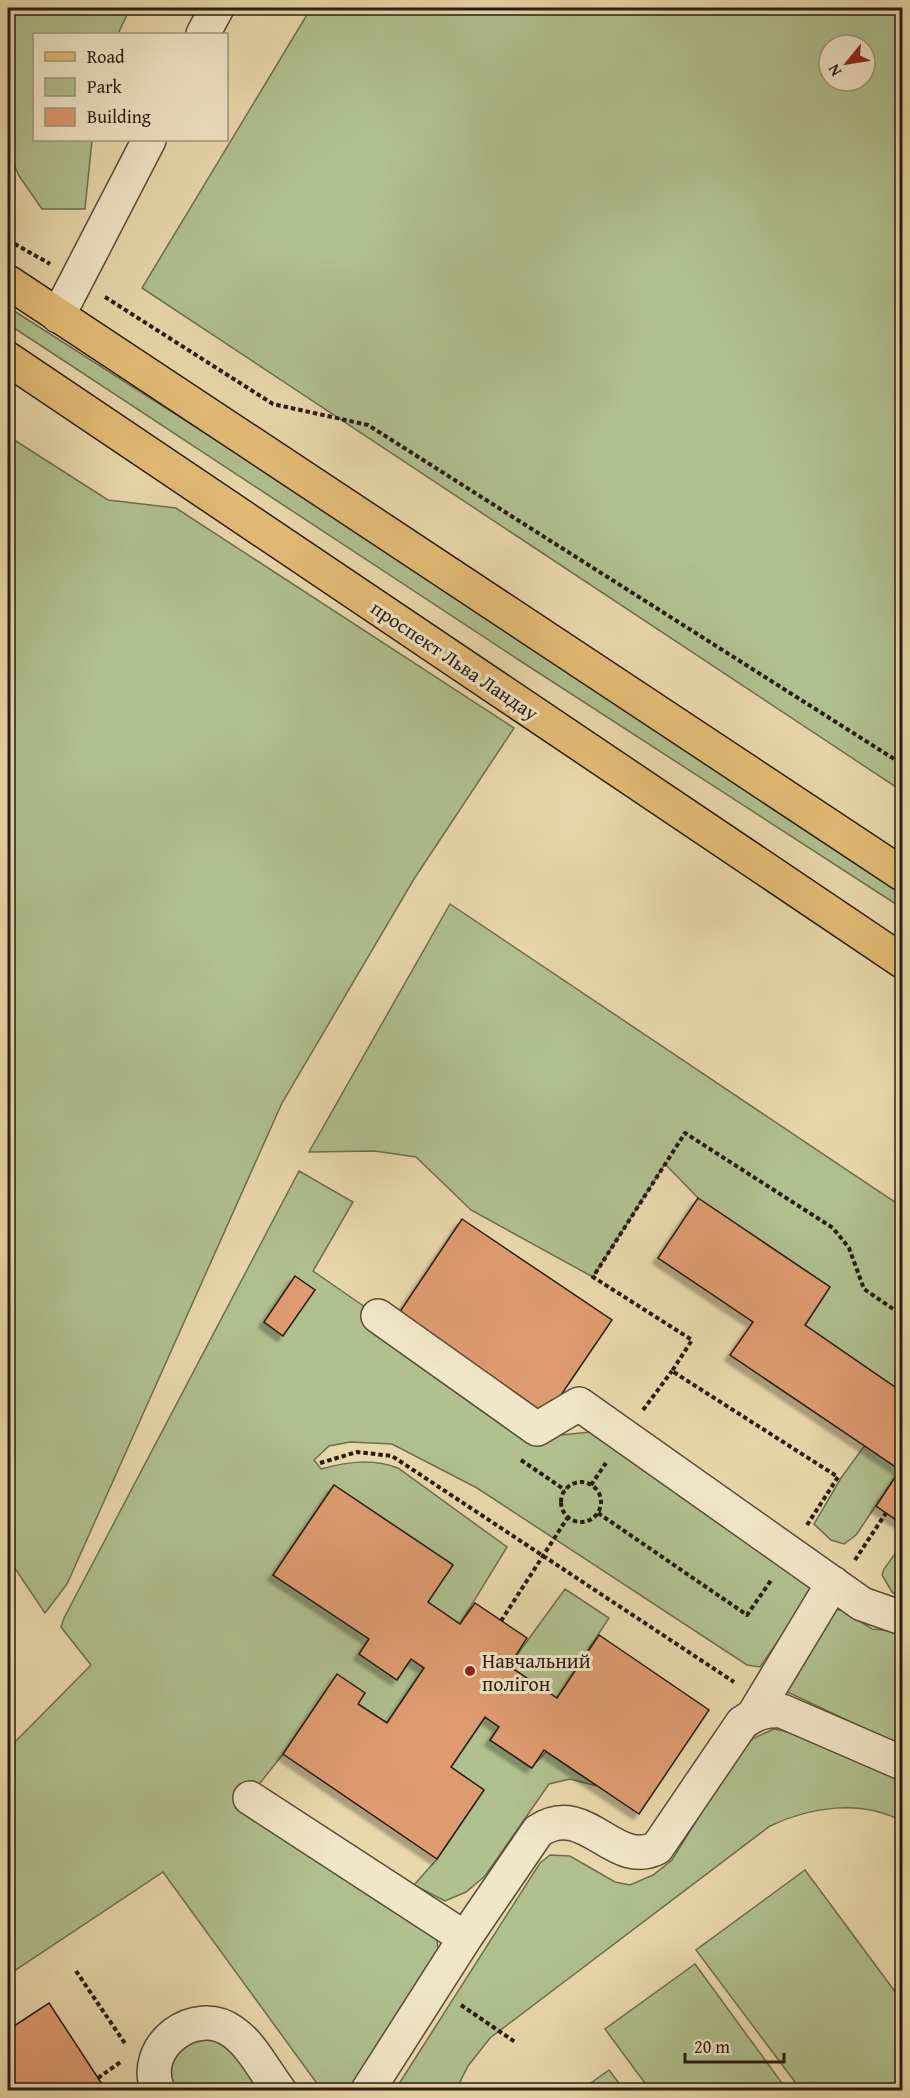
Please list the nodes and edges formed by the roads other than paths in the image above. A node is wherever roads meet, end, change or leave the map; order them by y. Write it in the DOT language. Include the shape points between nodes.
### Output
graph roads {
  1 [pos="217,8"];
  2 [pos="204,33"];
  3 [pos="148,141"];
  4 [pos="8,282"];
  5 [pos="58,316"];
  6 [pos="8,358"];
  7 [pos="903,874"];
  8 [pos="903,961"];
  9 [pos="378,1316"];
  10 [pos="835,1585"];
  11 [pos="903,1618"];
  12 [pos="758,1708"];
  13 [pos="903,1763"];
  14 [pos="250,1798"];
  15 [pos="465,1938"];
  16 [pos="158,2091"];
  17 [pos="279,2091"];
  18 [pos="368,2091"];
  1 -- 2 [label="lane"];
  3 -- 5 [label="lane"];
  4 -- 5 [label="main road"];
  5 -- 7 [label="main road"];
  6 -- 8 [label="main road, проспект Льва Ландау"];
  9 -- 10 [label="lane" via="537,1429 579,1404"];
  10 -- 11 [label="lane" via="862,1605"];
  10 -- 12 [label="lane"];
  12 -- 13 [label="lane" via="782,1711"];
  12 -- 15 [label="lane" via="742,1723 657,1848 636,1853 577,1824 550,1823 538,1831"];
  14 -- 15 [label="lane"];
  15 -- 18 [label="lane"];
  16 -- 17 [label="lane" via="154,2068 159,2051 169,2037 200,2023 217,2024 232,2031"];
}
